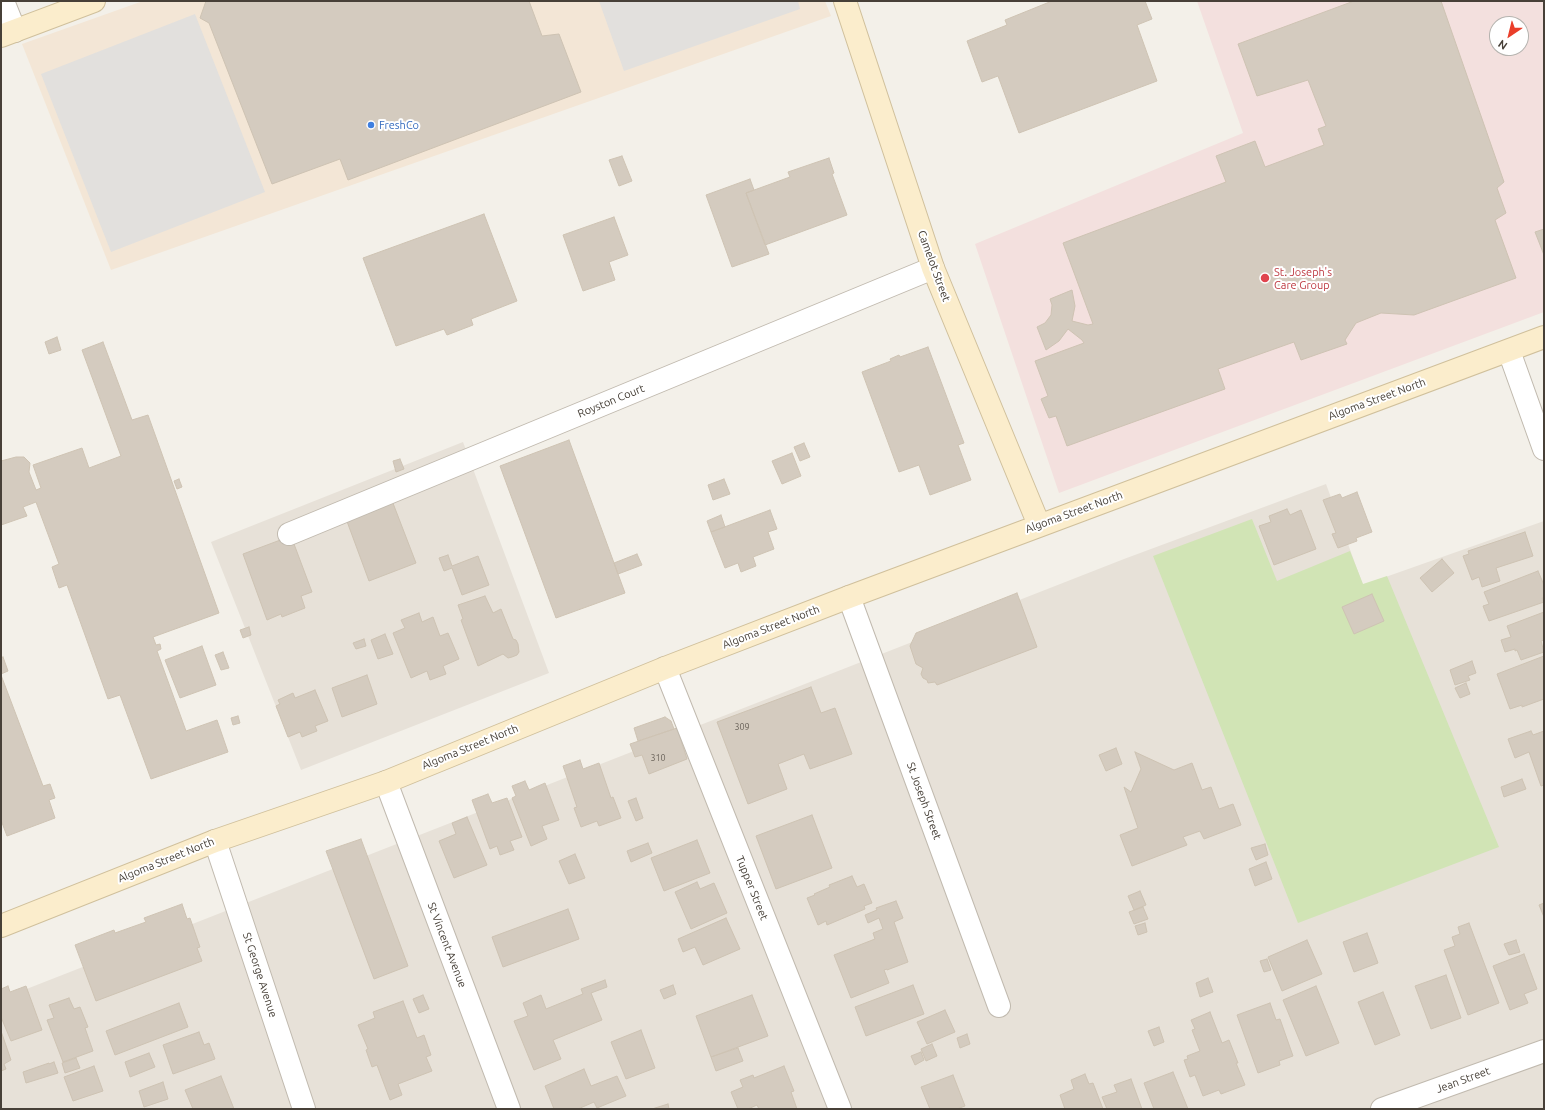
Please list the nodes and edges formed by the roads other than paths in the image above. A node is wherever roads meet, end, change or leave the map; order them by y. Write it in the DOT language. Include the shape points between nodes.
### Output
graph roads {
  1 [pos="3,1"];
  2 [pos="94,1"];
  3 [pos="845,1"];
  4 [pos="8,34"];
  5 [pos="933,268"];
  6 [pos="1544,337"];
  7 [pos="1509,350"];
  8 [pos="1544,449"];
  9 [pos="1039,525"];
  10 [pos="289,534"];
  11 [pos="849,597"];
  12 [pos="664,668"];
  13 [pos="386,782"];
  14 [pos="215,841"];
  15 [pos="1,926"];
  16 [pos="999,1006"];
  17 [pos="1544,1051"];
  18 [pos="304,1109"];
  19 [pos="509,1109"];
  20 [pos="840,1109"];
  21 [pos="1382,1109"];
  1 -- 4 [label="street"];
  2 -- 4 [label="street"];
  3 -- 5 [label="street, Camelot Street"];
  5 -- 9 [label="street, Camelot Street"];
  5 -- 10 [label="street, Royston Court"];
  6 -- 7 [label="street, Algoma Street North"];
  7 -- 8 [label="street"];
  7 -- 9 [label="street, Algoma Street North"];
  9 -- 11 [label="street, Algoma Street North"];
  11 -- 12 [label="street, Algoma Street North"];
  11 -- 16 [label="street, St Joseph Street"];
  12 -- 13 [label="street, Algoma Street North"];
  12 -- 20 [label="street, Tupper Street"];
  13 -- 14 [label="street, Algoma Street North"];
  13 -- 19 [label="street, St Vincent Avenue"];
  14 -- 15 [label="street, Algoma Street North"];
  14 -- 18 [label="street, St George Avenue"];
  17 -- 21 [label="street, Jean Street"];
}
